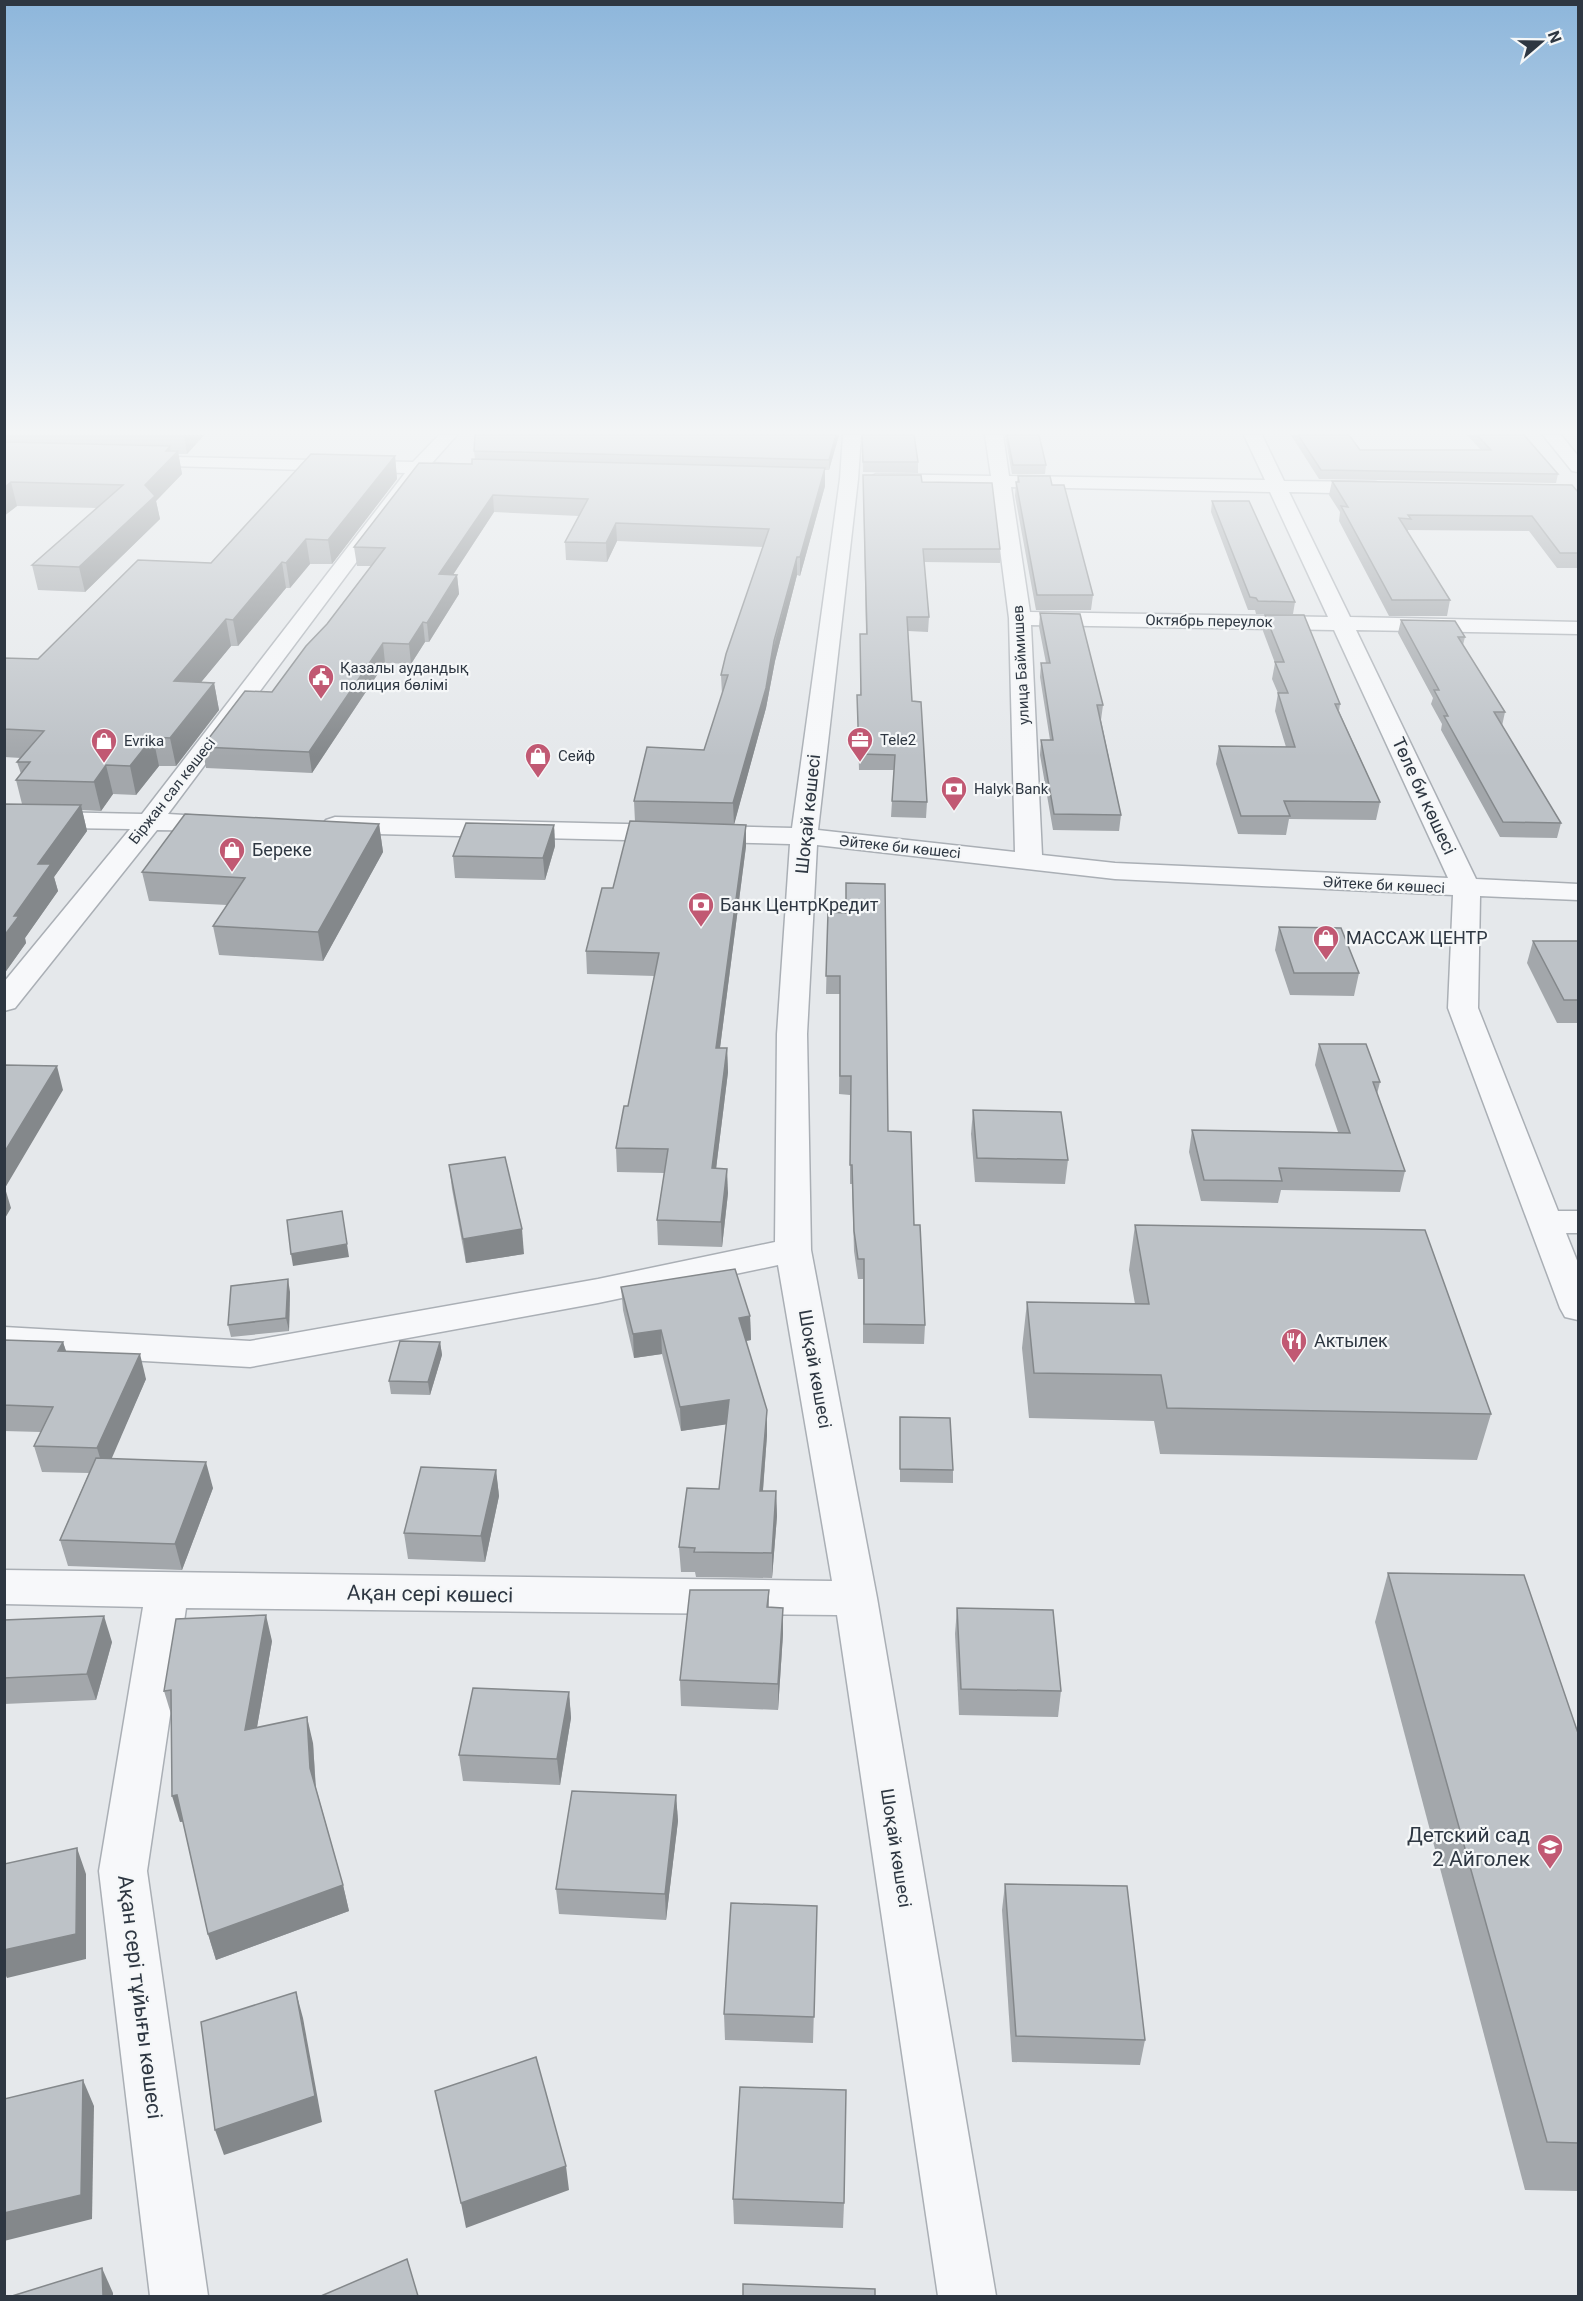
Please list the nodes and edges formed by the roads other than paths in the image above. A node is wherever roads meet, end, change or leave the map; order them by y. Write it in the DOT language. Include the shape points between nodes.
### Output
graph roads {
  1 [pos="362,542"];
  2 [pos="831,542"];
  3 [pos="1008,542"];
  4 [pos="1305,542"];
  5 [pos="1020,618"];
  6 [pos="1344,624"];
  7 [pos="1578,628"];
  8 [pos="4,819"];
  9 [pos="150,821"];
  10 [pos="245,823"];
  11 [pos="304,825"];
  12 [pos="804,836"];
  13 [pos="1029,861"];
  14 [pos="1467,889"];
  15 [pos="1578,892"];
  16 [pos="4,1002"];
  17 [pos="1562,1222"];
  18 [pos="793,1250"];
  19 [pos="1578,1308"];
  20 [pos="4,1340"];
  21 [pos="4,1587"];
  22 [pos="167,1591"];
  23 [pos="856,1598"];
  24 [pos="179,2296"];
  25 [pos="967,2296"];
  1 -- 9 [label="street, Біржан сал көшесі"];
  2 -- 12 [label="street, Шоқай көшесі"];
  3 -- 5 [label="street, улица Баймишев"];
  4 -- 6 [label="street, Төле би көшесі"];
  5 -- 6 [label="street, Октябрь переулок"];
  5 -- 13 [label="street, улица Баймишев"];
  6 -- 7 [label="street, Октябрь переулок"];
  6 -- 14 [label="street, Төле би көшесі"];
  8 -- 9 [label="street"];
  9 -- 10 [label="street"];
  9 -- 16 [label="street, Біржан сал көшесі"];
  11 -- 12 [label="street, Әйтеке би көшесі"];
  12 -- 13 [label="street, Әйтеке би көшесі"];
  12 -- 18 [label="street, Шоқай көшесі" via="792,1034"];
  13 -- 14 [label="street, Әйтеке би көшесі" via="1115,871"];
  14 -- 15 [label="street, Әйтеке би көшесі"];
  14 -- 17 [label="street, Төле би көшесі" via="1463,1008"];
  17 -- 19 [label="street, Төле би көшесі"];
  18 -- 20 [label="street" via="598,1292 250,1354"];
  18 -- 23 [label="street, Шоқай көшесі"];
  21 -- 22 [label="street, Ақан сері көшесі"];
  22 -- 23 [label="street, Ақан сері көшесі"];
  22 -- 24 [label="street, Ақан сері тұйығы көшесі" via="123,1871"];
  23 -- 25 [label="street, Шоқай көшесі"];
}
